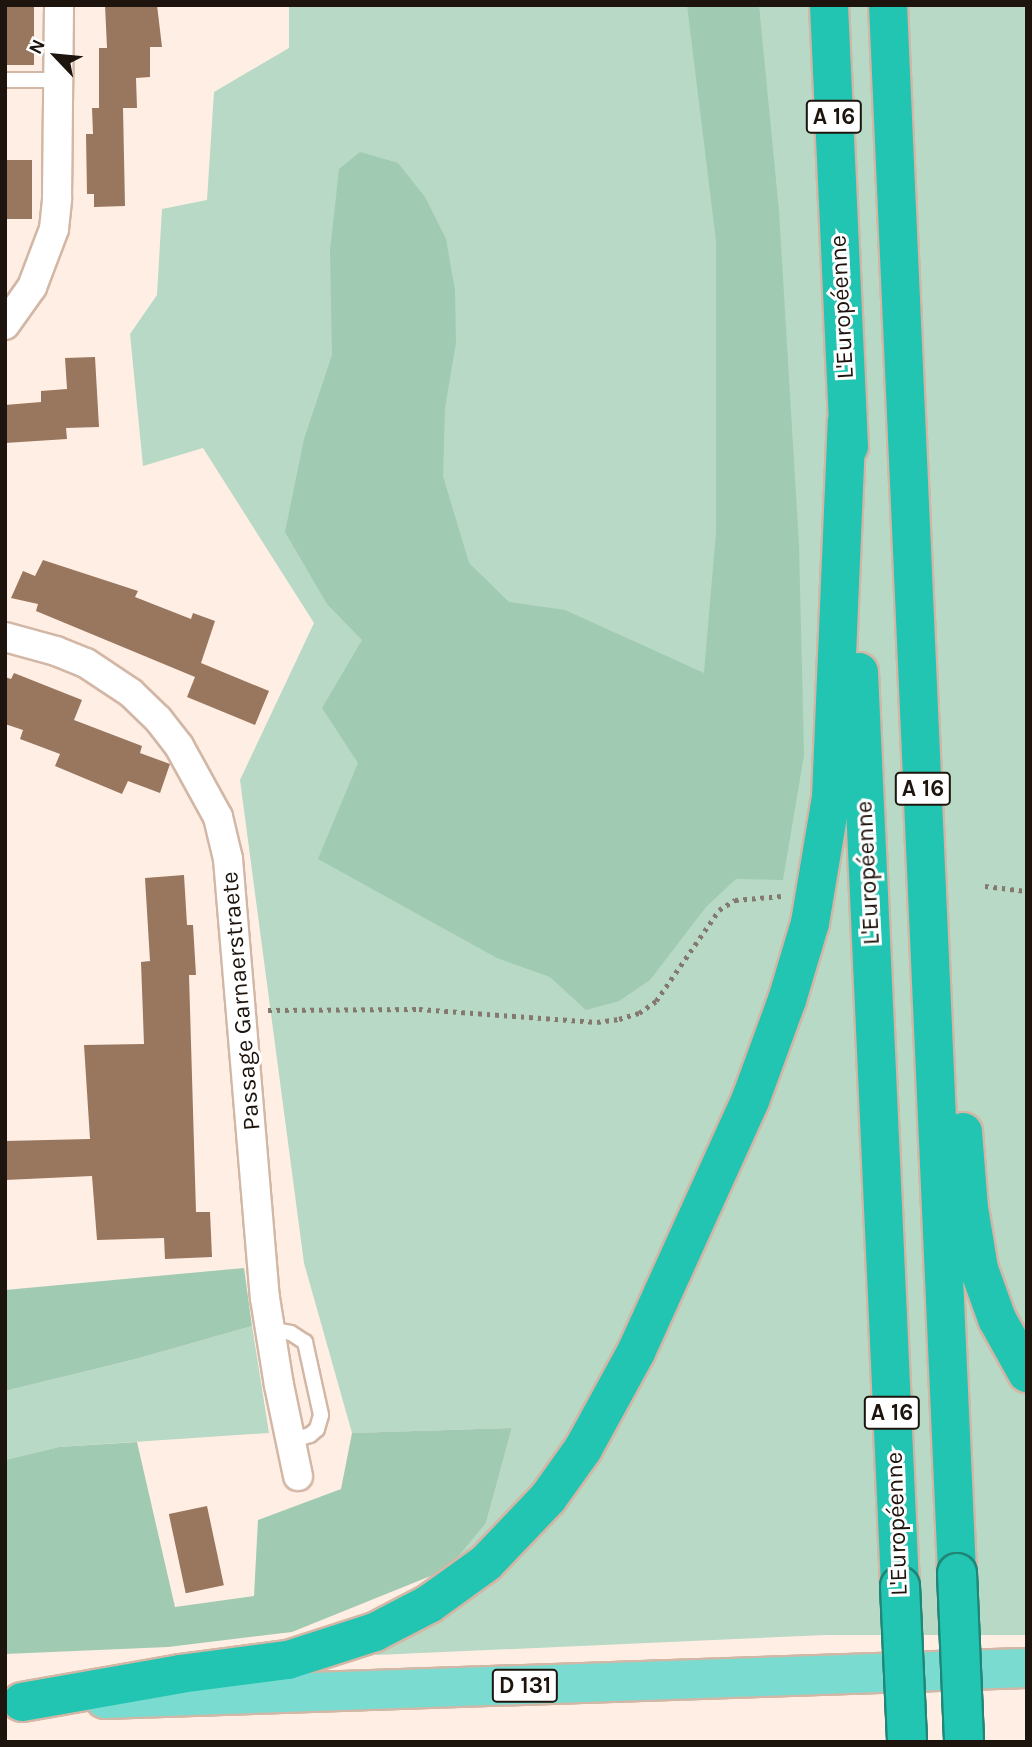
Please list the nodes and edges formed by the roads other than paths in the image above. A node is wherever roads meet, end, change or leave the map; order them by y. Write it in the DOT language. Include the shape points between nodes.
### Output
graph roads {
  1 [pos="59,5"];
  2 [pos="829,5"];
  3 [pos="888,5"];
  4 [pos="5,80"];
  5 [pos="58,80"];
  6 [pos="5,325"];
  7 [pos="847,422"];
  8 [pos="5,636"];
  9 [pos="924,820"];
  10 [pos="1027,1373"];
  11 [pos="298,1476"];
  12 [pos="891,1589"];
  13 [pos="1027,1668"];
  14 [pos="14,1702"];
  15 [pos="884,1742"];
  16 [pos="907,1742"];
  17 [pos="964,1742"];
  1 -- 5 [label="street"];
  2 -- 7 [label="highway, L'Européenne / A 16"];
  3 -- 9 [label="highway, A 16"];
  4 -- 5 [label="lane"];
  5 -- 6 [label="street" via="54,229 36,280"];
  7 -- 12 [label="highway, L'Européenne / A 16" via="885,1241"];
  7 -- 14 [label="highway" via="831,798 810,923 750,1101 636,1352 583,1449 539,1509 486,1563 391,1625 288,1660"];
  8 -- 11 [label="street, Passage Garnaerstraete" via="56,651 103,673 145,705 191,763 226,844 270,1329"];
  9 -- 10 [label="highway" via="956,1045 975,1252 997,1319"];
  9 -- 17 [label="highway, A 16, bridge"];
  12 -- 15 [label="highway"];
  12 -- 16 [label="highway, L'Européenne / A 16, bridge"];
  13 -- 14 [label="main road, D 131"];
}
